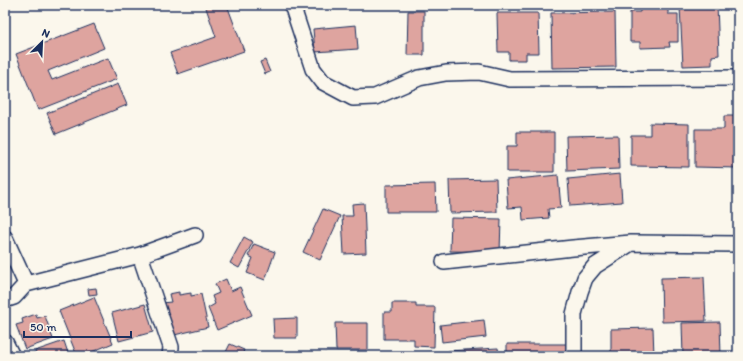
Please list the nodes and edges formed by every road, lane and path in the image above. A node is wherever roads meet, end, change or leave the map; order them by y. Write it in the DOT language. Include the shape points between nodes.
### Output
graph roads {
  1 [pos="292,5"];
  2 [pos="738,78"];
  3 [pos="195,235"];
  4 [pos="5,238"];
  5 [pos="631,243"];
  6 [pos="738,244"];
  7 [pos="140,255"];
  8 [pos="444,262"];
  9 [pos="26,284"];
  10 [pos="5,300"];
  11 [pos="5,342"];
  12 [pos="12,356"];
  13 [pos="170,356"];
  14 [pos="574,356"];
  1 -- 2 [label="street" via="314,69 323,82 353,98 375,97 419,78 446,73 479,72 510,79"];
  3 -- 7 [label="street"];
  4 -- 9 [label="street"];
  5 -- 6 [label="street"];
  5 -- 8 [label="street"];
  5 -- 14 [label="street" via="595,266 585,278 574,314"];
  7 -- 9 [label="street"];
  7 -- 13 [label="street" via="171,347"];
  9 -- 10 [label="street" via="14,297"];
  11 -- 12 [label="street"];
}
